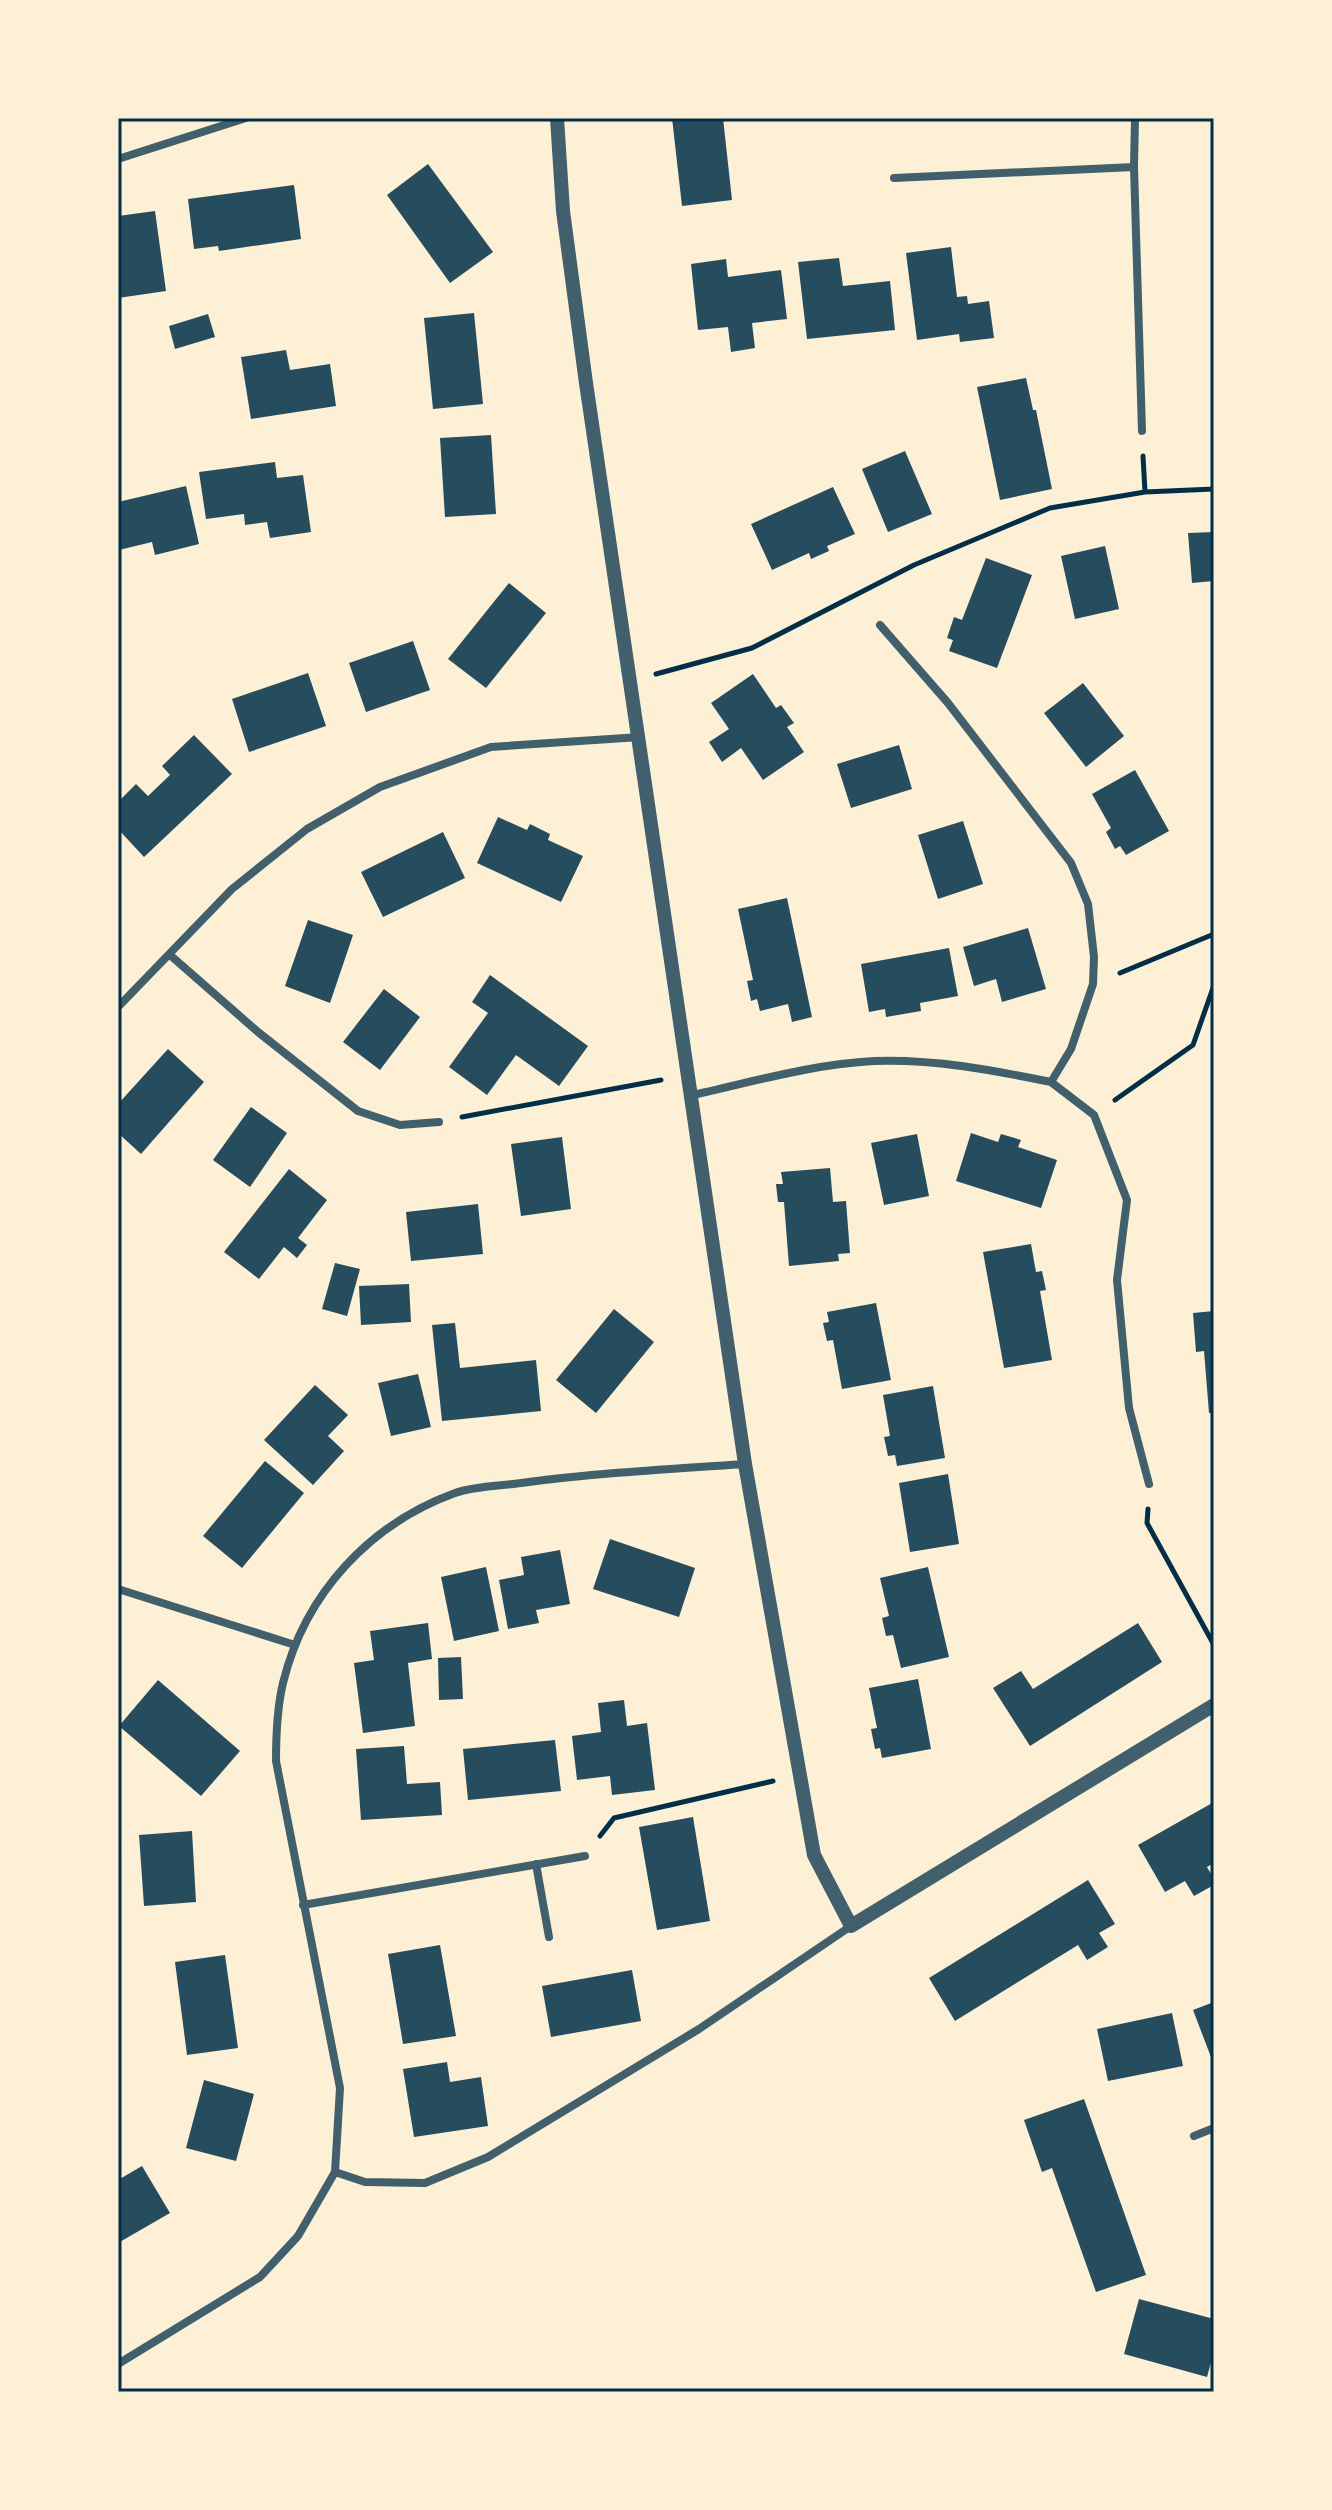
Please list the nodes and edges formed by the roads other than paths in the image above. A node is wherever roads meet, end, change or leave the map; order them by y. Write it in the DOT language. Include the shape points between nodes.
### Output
graph roads {
  1 [pos="242,118"];
  2 [pos="557,118"];
  3 [pos="1135,118"];
  4 [pos="118,159"];
  5 [pos="1134,167"];
  6 [pos="894,178"];
  7 [pos="1142,431"];
  8 [pos="880,625"];
  9 [pos="640,737"];
  10 [pos="170,955"];
  11 [pos="118,1007"];
  12 [pos="1051,1082"];
  13 [pos="693,1095"];
  14 [pos="439,1122"];
  15 [pos="745,1464"];
  16 [pos="1149,1484"];
  17 [pos="118,1589"];
  18 [pos="295,1645"];
  19 [pos="1214,1705"];
  20 [pos="585,1856"];
  21 [pos="536,1864"];
  22 [pos="303,1905"];
  23 [pos="851,1926"];
  24 [pos="549,1937"];
  25 [pos="1214,2128"];
  26 [pos="1194,2136"];
  27 [pos="335,2172"];
  28 [pos="118,2364"];
  1 -- 4 [label="street"];
  2 -- 9 [label="street" via="563,211"];
  3 -- 5 [label="street"];
  5 -- 6 [label="street"];
  5 -- 7 [label="street"];
  8 -- 12 [label="street" via="948,703 1071,863 1088,904 1093,984 1071,1049"];
  9 -- 10 [label="street" via="491,747 380,787 307,829 232,889"];
  9 -- 13 [label="street"];
  10 -- 11 [label="street"];
  10 -- 14 [label="street" via="358,1111 400,1125"];
  12 -- 13 [label="street" via="965,1064 874,1061"];
  12 -- 16 [label="street" via="1094,1115 1127,1200 1117,1280 1129,1408"];
  13 -- 15 [label="street"];
  15 -- 18 [label="street" via="563,1477 458,1492 405,1515 351,1558 310,1614"];
  15 -- 23 [label="street" via="814,1855"];
  17 -- 18 [label="street"];
  18 -- 22 [label="street" via="283,1682 276,1761"];
  19 -- 23 [label="street"];
  20 -- 21 [label="street"];
  21 -- 22 [label="street"];
  21 -- 24 [label="street"];
  22 -- 27 [label="street" via="340,2088"];
  23 -- 27 [label="street" via="699,2029 488,2157 425,2183 365,2182"];
  25 -- 26 [label="street"];
  27 -- 28 [label="street" via="298,2236 260,2277"];
}
